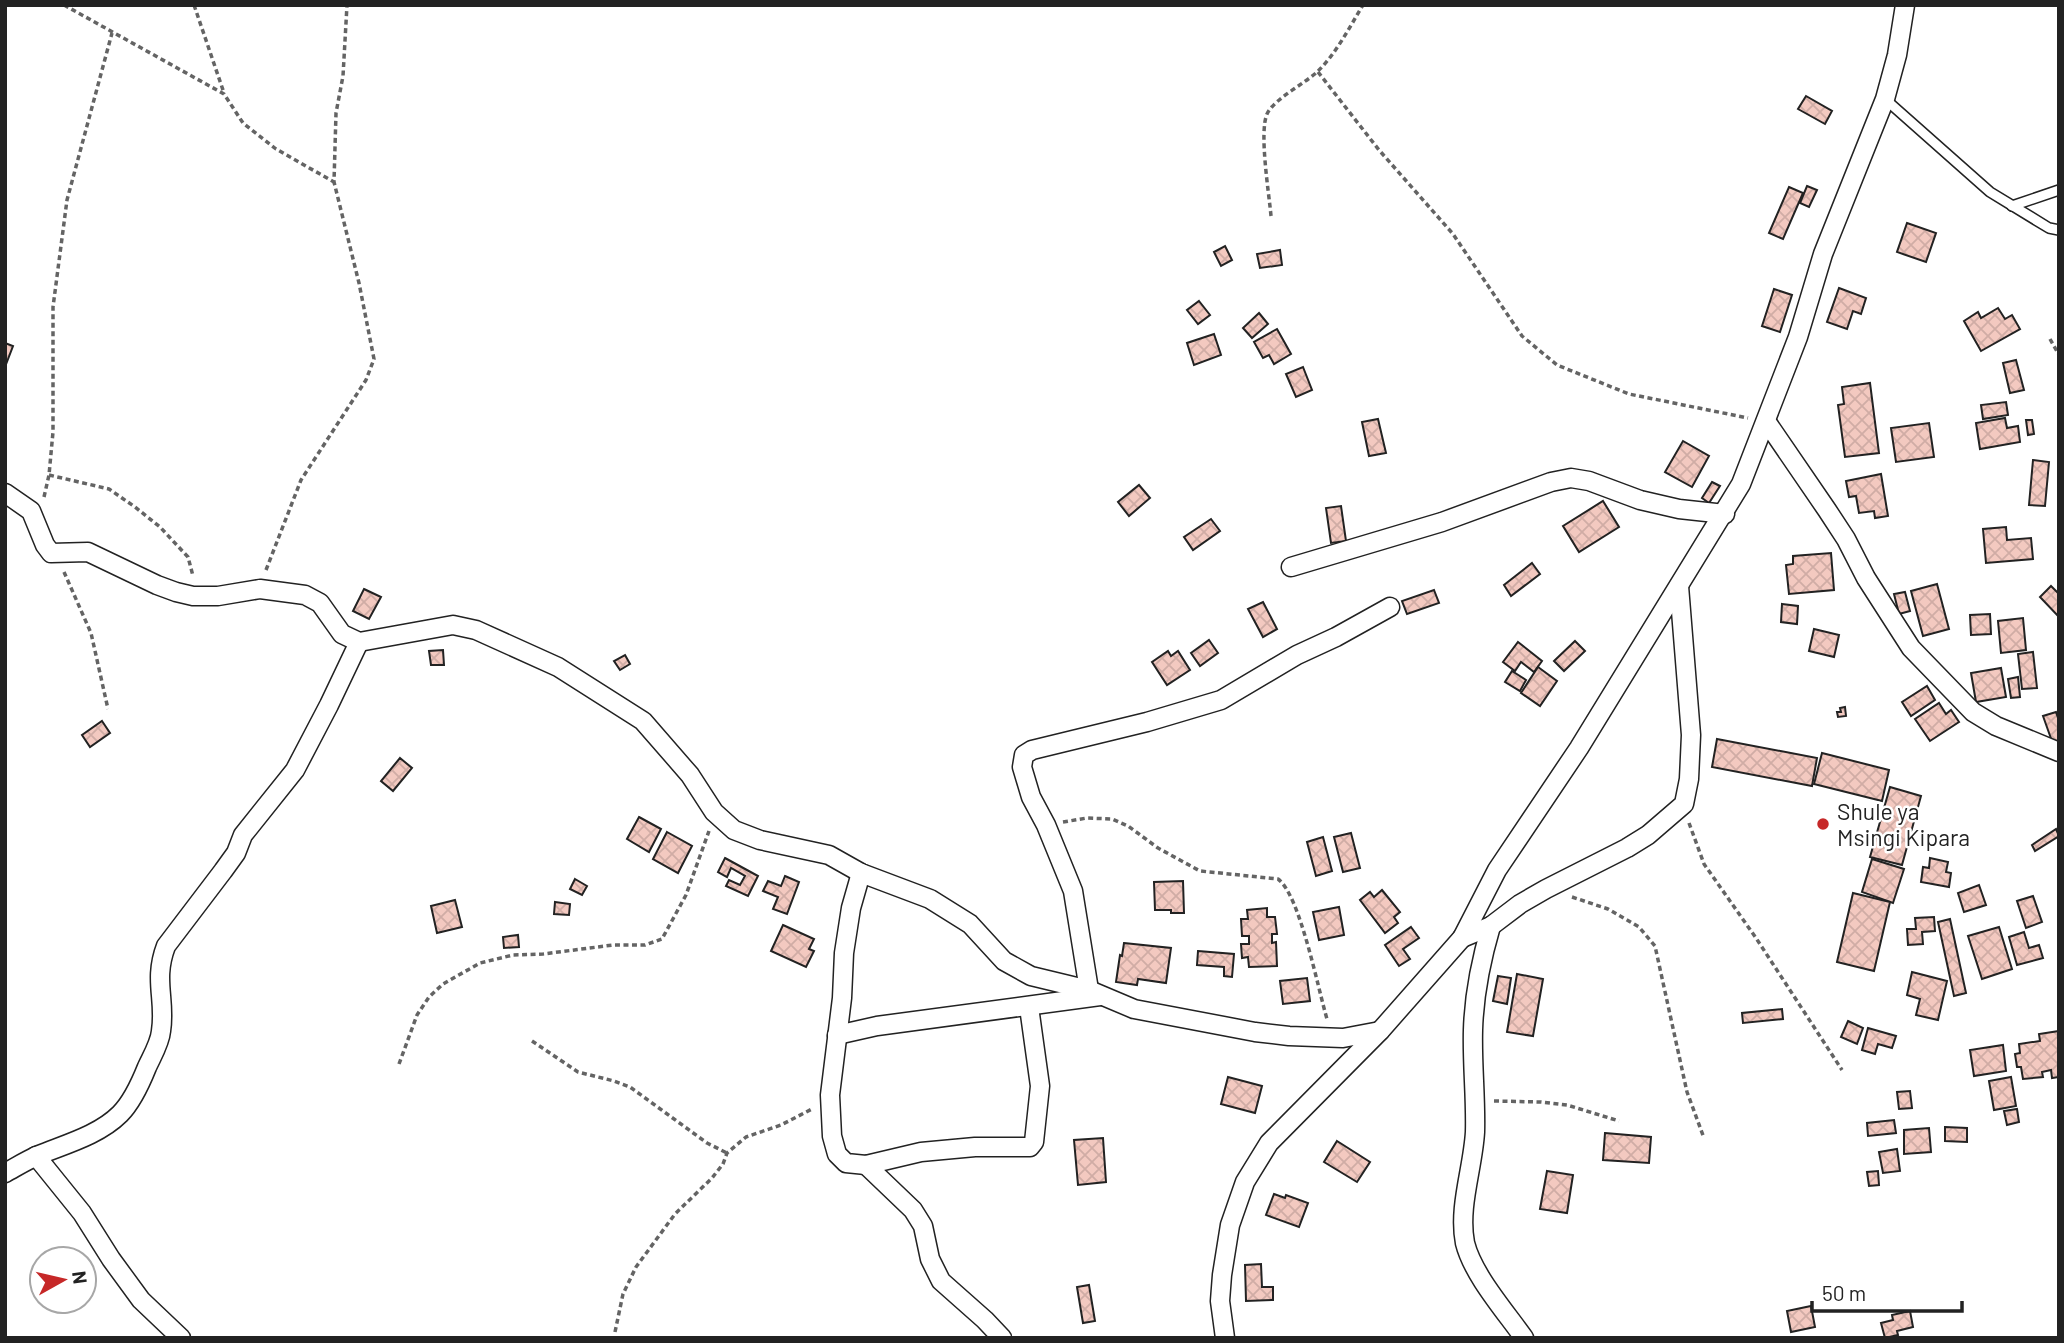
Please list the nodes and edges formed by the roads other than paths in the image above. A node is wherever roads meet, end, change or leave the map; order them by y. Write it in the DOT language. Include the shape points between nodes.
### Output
graph roads {
  1 [pos="1905,5"];
  2 [pos="1885,99"];
  3 [pos="2059,190"];
  4 [pos="2012,206"];
  5 [pos="2059,230"];
  6 [pos="1766,421"];
  7 [pos="5,493"];
  8 [pos="1725,514"];
  9 [pos="1291,567"];
  10 [pos="1679,586"];
  11 [pos="1390,607"];
  12 [pos="359,642"];
  13 [pos="2059,752"];
  14 [pos="861,873"];
  15 [pos="1491,926"];
  16 [pos="1462,938"];
  17 [pos="1095,993"];
  18 [pos="1029,1007"];
  19 [pos="1380,1031"];
  20 [pos="837,1035"];
  21 [pos="36,1156"];
  22 [pos="866,1165"];
  23 [pos="5,1173"];
  24 [pos="181,1338"];
  25 [pos="1002,1338"];
  26 [pos="1225,1338"];
  27 [pos="1524,1338"];
  1 -- 2 [label="street"];
  2 -- 4 [label="lane"];
  2 -- 6 [label="street" via="1823,254"];
  3 -- 4 [label="lane"];
  4 -- 5 [label="lane"];
  6 -- 8 [label="street"];
  6 -- 13 [label="street" via="1828,510 1911,648 1973,712"];
  7 -- 12 [label="street" via="29,508 48,551 54,554 94,554 157,585 193,596 260,589 316,599 342,634"];
  8 -- 9 [label="street" via="1640,500 1571,478"];
  8 -- 10 [label="street"];
  10 -- 15 [label="street" via="1691,735 1684,804 1627,848 1546,889"];
  10 -- 16 [label="street" via="1497,870"];
  11 -- 17 [label="street" via="1222,700 1027,752 1021,759 1031,797 1073,891"];
  12 -- 14 [label="street" via="460,625 520,649 594,688 643,721 690,775 714,812 734,830 829,855"];
  12 -- 21 [label="street" via="295,770 243,835 236,853 166,946 159,976 162,1031 126,1106 96,1130"];
  14 -- 17 [label="street" via="947,909 970,924 1004,961 1023,971"];
  14 -- 20 [label="street" via="844,953"];
  15 -- 16 [label="street"];
  15 -- 27 [label="street" via="1482,957 1473,1030 1475,1133 1465,1242 1483,1281"];
  16 -- 19 [label="street"];
  17 -- 18 [label="street"];
  17 -- 19 [label="street" via="1134,1009 1255,1032 1332,1038"];
  18 -- 20 [label="street"];
  18 -- 22 [label="street" via="1040,1086 1030,1147 920,1152"];
  19 -- 26 [label="street" via="1269,1143 1245,1182 1230,1225 1222,1275"];
  20 -- 22 [label="street" via="830,1095 832,1136 837,1154 846,1163"];
  21 -- 23 [label="street"];
  21 -- 24 [label="street" via="82,1213 141,1300"];
  22 -- 25 [label="street" via="913,1210 923,1226 941,1282"];
}
